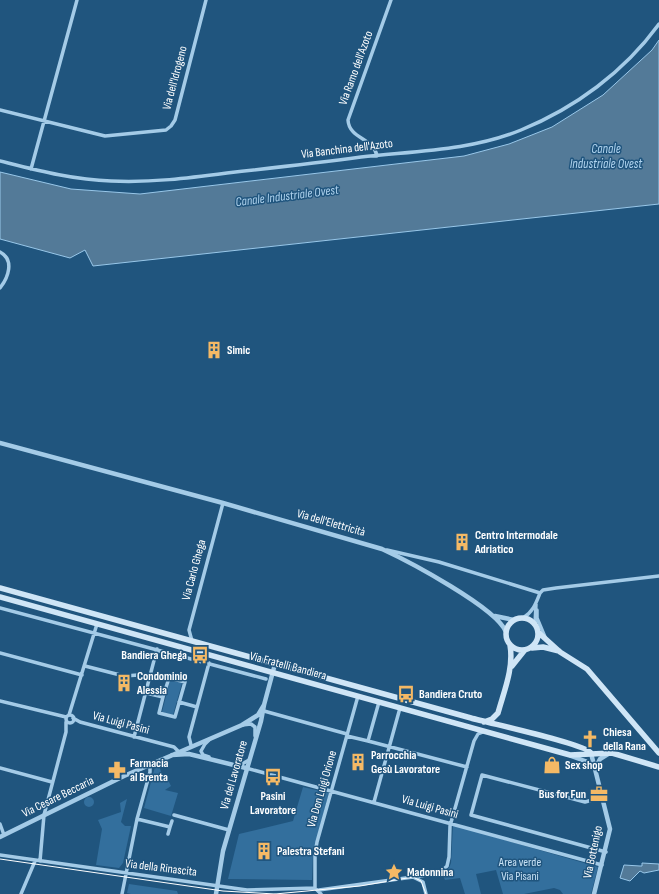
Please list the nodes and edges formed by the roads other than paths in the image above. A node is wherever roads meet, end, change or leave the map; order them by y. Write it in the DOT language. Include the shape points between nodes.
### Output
graph roads {
  1 [pos="77,0"];
  2 [pos="206,0"];
  3 [pos="391,0"];
  4 [pos="659,24"];
  5 [pos="0,110"];
  6 [pos="44,121"];
  7 [pos="377,156"];
  8 [pos="0,161"];
  9 [pos="31,169"];
  10 [pos="1,253"];
  11 [pos="0,288"];
  12 [pos="0,443"];
  13 [pos="223,503"];
  14 [pos="382,549"];
  15 [pos="659,576"];
  16 [pos="0,588"];
  17 [pos="540,593"];
  18 [pos="0,597"];
  19 [pos="536,604"];
  20 [pos="0,608"];
  21 [pos="537,610"];
  22 [pos="493,616"];
  23 [pos="523,618"];
  24 [pos="514,620"];
  25 [pos="97,624"];
  26 [pos="535,624"];
  27 [pos="94,632"];
  28 [pos="506,632"];
  29 [pos="539,633"];
  30 [pos="547,641"];
  31 [pos="193,642"];
  32 [pos="510,645"];
  33 [pos="532,648"];
  34 [pos="157,649"];
  35 [pos="524,651"];
  36 [pos="560,652"];
  37 [pos="0,653"];
  38 [pos="209,663"];
  39 [pos="276,664"];
  40 [pos="85,666"];
  41 [pos="511,668"];
  42 [pos="273,673"];
  43 [pos="82,675"];
  44 [pos="149,678"];
  45 [pos="266,679"];
  46 [pos="146,692"];
  47 [pos="358,696"];
  48 [pos="163,697"];
  49 [pos="0,701"];
  50 [pos="179,702"];
  51 [pos="379,702"];
  52 [pos="264,705"];
  53 [pos="197,706"];
  54 [pos="400,708"];
  55 [pos="264,712"];
  56 [pos="498,714"];
  57 [pos="69,718"];
  58 [pos="80,722"];
  59 [pos="484,722"];
  60 [pos="71,723"];
  61 [pos="242,725"];
  62 [pos="499,726"];
  63 [pos="484,731"];
  64 [pos="66,732"];
  65 [pos="347,735"];
  66 [pos="134,737"];
  67 [pos="255,737"];
  68 [pos="210,739"];
  69 [pos="368,741"];
  70 [pos="572,744"];
  71 [pos="191,746"];
  72 [pos="389,747"];
  73 [pos="178,751"];
  74 [pos="591,753"];
  75 [pos="612,753"];
  76 [pos="659,753"];
  77 [pos="570,755"];
  78 [pos="168,756"];
  79 [pos="212,759"];
  80 [pos="249,760"];
  81 [pos="150,764"];
  82 [pos="236,765"];
  83 [pos="466,767"];
  84 [pos="0,768"];
  85 [pos="246,768"];
  86 [pos="659,768"];
  87 [pos="596,769"];
  88 [pos="252,770"];
  89 [pos="52,782"];
  90 [pos="331,790"];
  91 [pos="603,797"];
  92 [pos="374,802"];
  93 [pos="44,815"];
  94 [pos="174,815"];
  95 [pos="137,819"];
  96 [pos="172,821"];
  97 [pos="451,823"];
  98 [pos="0,824"];
  99 [pos="170,827"];
  100 [pos="229,830"];
  101 [pos="168,834"];
  102 [pos="2,836"];
  103 [pos="606,852"];
  104 [pos="0,855"];
  105 [pos="35,861"];
  106 [pos="40,861"];
  107 [pos="602,865"];
  108 [pos="126,873"];
  109 [pos="431,874"];
  110 [pos="416,877"];
  111 [pos="217,885"];
  112 [pos="425,887"];
  113 [pos="315,888"];
  114 [pos="320,892"];
  115 [pos="21,894"];
  116 [pos="122,894"];
  117 [pos="216,894"];
  118 [pos="426,894"];
  119 [pos="594,894"];
  1 -- 6 [label="street"];
  2 -- 6 [label="street, Via dell'Idrogeno" via="175,120 168,129 161,132 105,136"];
  3 -- 7 [label="street, Via Ramo dell'Azoto" via="348,120 352,131 373,146"];
  4 -- 7 [label="street, Via Banchina dell'Azoto" via="637,51 598,87 569,107 540,122 486,142"];
  5 -- 6 [label="street, Via dell'Idrogeno"];
  6 -- 9 [label="street"];
  7 -- 9 [label="street, Via Banchina dell'Azoto" via="135,182 84,179"];
  8 -- 9 [label="street, Via Banchina dell'Azoto"];
  10 -- 11 [label="street" via="8,261 9,271"];
  12 -- 13 [label="street, Via dell'Elettricità"];
  13 -- 14 [label="street, Via dell'Elettricità"];
  13 -- 31 [label="street, Via Carlo Ghega" via="189,630"];
  14 -- 17 [label="street, Via dell'Elettricità" via="439,562"];
  14 -- 22 [label="street" via="460,593"];
  15 -- 17 [label="street" via="556,588"];
  16 -- 31 [label="main road, Via Fratelli Bandiera"];
  17 -- 19 [label="street"];
  18 -- 25 [label="main road, Via Fratelli Bandiera"];
  19 -- 21 [label="street"];
  19 -- 23 [label="street"];
  20 -- 27 [label="street, Via Fratelli Bandiera"];
  21 -- 26 [label="street"];
  21 -- 30 [label="street" via="539,623"];
  22 -- 24 [label="street"];
  22 -- 28 [label="street"];
  23 -- 24 [label="main road"];
  23 -- 26 [label="main road"];
  24 -- 28 [label="main road"];
  25 -- 27 [label="street"];
  25 -- 42 [label="main road, Via Fratelli Bandiera"];
  26 -- 29 [label="main road"];
  27 -- 34 [label="street, Via Fratelli Bandiera"];
  27 -- 40 [label="street"];
  28 -- 32 [label="main road"];
  29 -- 30 [label="main road"];
  29 -- 33 [label="main road"];
  30 -- 36 [label="main road"];
  31 -- 39 [label="main road, Via Fratelli Bandiera"];
  32 -- 35 [label="main road" via="514,649"];
  32 -- 41 [label="main road"];
  33 -- 35 [label="main road"];
  33 -- 36 [label="main road" via="543,647"];
  34 -- 38 [label="street, Via Fratelli Bandiera"];
  34 -- 44 [label="street"];
  35 -- 41 [label="main road"];
  36 -- 76 [label="main road" via="587,670"];
  37 -- 43 [label="street"];
  38 -- 45 [label="street, Via Fratelli Bandiera"];
  38 -- 53 [label="street"];
  39 -- 42 [label="street, Via del Lavoratore"];
  39 -- 59 [label="main road, Via Fratelli Bandiera"];
  40 -- 43 [label="street"];
  40 -- 44 [label="street"];
  41 -- 56 [label="main road"];
  42 -- 47 [label="main road, Via Fratelli Bandiera"];
  42 -- 52 [label="street, Via del Lavoratore"];
  43 -- 57 [label="street"];
  44 -- 46 [label="street"];
  46 -- 48 [label="street"];
  46 -- 66 [label="street"];
  47 -- 51 [label="main road, Via Fratelli Bandiera"];
  47 -- 65 [label="street, Via Don Luigi Orione"];
  48 -- 50 [label="street" via="159,713 175,717"];
  48 -- 50 [label="street" via="169,678 179,680 185,682"];
  49 -- 57 [label="street, Via Luigi Pasini"];
  50 -- 53 [label="street"];
  51 -- 54 [label="main road, Via Fratelli Bandiera"];
  51 -- 69 [label="street"];
  52 -- 55 [label="street, Via del Lavoratore"];
  52 -- 61 [label="street, Via Cesare Beccaria" via="258,715"];
  53 -- 71 [label="street" via="189,737"];
  54 -- 63 [label="main road, Via Fratelli Bandiera"];
  54 -- 72 [label="street"];
  55 -- 65 [label="street"];
  55 -- 67 [label="street, Via del Lavoratore"];
  56 -- 59 [label="main road"];
  56 -- 62 [label="main road"];
  57 -- 58 [label="street, Via Luigi Pasini"];
  57 -- 60 [label="street"];
  57 -- 60 [label="street"];
  57 -- 64 [label="street"];
  58 -- 60 [label="street, Via Luigi Pasini"];
  58 -- 66 [label="street, Via Luigi Pasini"];
  59 -- 62 [label="main road, Via Fratelli Bandiera"];
  60 -- 64 [label="street"];
  61 -- 67 [label="street" via="251,724 255,727"];
  61 -- 68 [label="street, Via Cesare Beccaria"];
  62 -- 70 [label="main road, Via Fratelli Bandiera"];
  63 -- 77 [label="main road, Via Fratelli Bandiera"];
  63 -- 83 [label="street" via="476,736"];
  64 -- 89 [label="street"];
  65 -- 69 [label="street"];
  65 -- 90 [label="street, Via Don Luigi Orione"];
  66 -- 73 [label="street, Via Luigi Pasini" via="174,747"];
  67 -- 80 [label="street, Via del Lavoratore"];
  68 -- 71 [label="street, Via Cesare Beccaria"];
  68 -- 79 [label="street" via="201,751 203,755"];
  69 -- 72 [label="street"];
  70 -- 74 [label="main road, Via Fratelli Bandiera" via="588,749"];
  70 -- 77 [label="main road" via="574,751"];
  71 -- 73 [label="street, Via Cesare Beccaria"];
  72 -- 83 [label="street"];
  72 -- 92 [label="street"];
  73 -- 78 [label="street, Via Cesare Beccaria"];
  74 -- 75 [label="main road"];
  74 -- 77 [label="main road, Via Fratelli Bandiera"];
  74 -- 87 [label="street"];
  75 -- 86 [label="main road"];
  75 -- 87 [label="street" via="600,758"];
  77 -- 87 [label="street, Via Fratelli Bandiera"];
  78 -- 79 [label="street, Via Cesare Beccaria" via="189,754"];
  78 -- 81 [label="street, Via Cesare Beccaria"];
  79 -- 82 [label="street, Via Cesare Beccaria"];
  80 -- 82 [label="street"];
  80 -- 85 [label="street, Via del Lavoratore"];
  80 -- 88 [label="street"];
  81 -- 93 [label="street, Via Cesare Beccaria"];
  81 -- 95 [label="street"];
  82 -- 85 [label="street, Via Cesare Beccaria"];
  83 -- 97 [label="street"];
  84 -- 89 [label="street"];
  85 -- 88 [label="street, Via Luigi Pasini"];
  85 -- 100 [label="street, Via del Lavoratore"];
  87 -- 91 [label="street, Via Bottenigo"];
  88 -- 90 [label="street, Via Luigi Pasini"];
  89 -- 93 [label="street"];
  90 -- 92 [label="street, Via Luigi Pasini"];
  90 -- 113 [label="street, Via Don Luigi Orione" via="315,854"];
  91 -- 103 [label="street, Via Bottenigo" via="610,829"];
  91 -- 103 [label="street" via="586,802 482,775 471,815"];
  92 -- 97 [label="street, Via Luigi Pasini"];
  93 -- 102 [label="street, Via Cesare Beccaria"];
  93 -- 106 [label="street"];
  94 -- 100 [label="street"];
  95 -- 99 [label="street"];
  95 -- 108 [label="street"];
  96 -- 99 [label="street"];
  97 -- 107 [label="street, Via Luigi Pasini"];
  97 -- 109 [label="street, Via della Rinascita" via="448,864 442,871"];
  98 -- 102 [label="street"];
  99 -- 101 [label="street"];
  100 -- 111 [label="street, Via del Lavoratore"];
  103 -- 107 [label="street, Via Bottenigo"];
  104 -- 105 [label="street, Via della Rinascita"];
  105 -- 106 [label="street, Via della Rinascita"];
  105 -- 115 [label="street"];
  106 -- 108 [label="street, Via della Rinascita"];
  107 -- 119 [label="street, Via Bottenigo"];
  108 -- 111 [label="street, Via della Rinascita"];
  108 -- 116 [label="street"];
  109 -- 110 [label="street, Via della Rinascita"];
  109 -- 112 [label="street" via="425,880"];
  110 -- 112 [label="street"];
  110 -- 114 [label="street, Via della Rinascita"];
  111 -- 113 [label="street, Via della Rinascita" via="263,891"];
  111 -- 117 [label="street, Via del Lavoratore"];
  112 -- 118 [label="street"];
  113 -- 114 [label="street, Via della Rinascita"];
}
